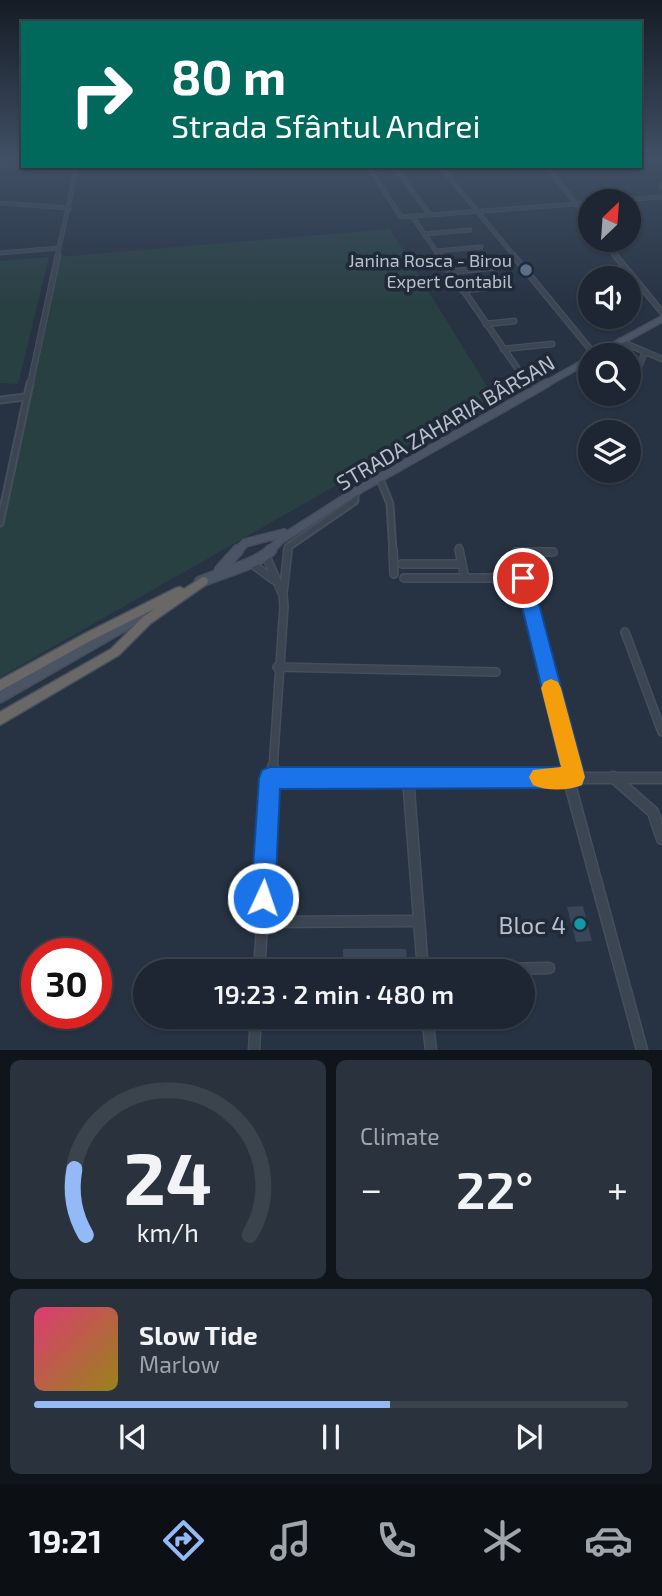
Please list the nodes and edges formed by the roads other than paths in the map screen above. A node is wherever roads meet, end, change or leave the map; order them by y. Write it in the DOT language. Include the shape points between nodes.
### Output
graph roads {
  1 [pos="54,207"];
  2 [pos="395,207"];
  3 [pos="424,207"];
  4 [pos="475,207"];
  5 [pos="534,207"];
  6 [pos="68,208"];
  7 [pos="478,211"];
  8 [pos="430,215"];
  9 [pos="412,216"];
  10 [pos="470,230"];
  11 [pos="424,234"];
  12 [pos="481,247"];
  13 [pos="59,248"];
  14 [pos="436,251"];
  15 [pos="613,252"];
  16 [pos="0,253"];
  17 [pos="496,267"];
  18 [pos="449,272"];
  19 [pos="510,286"];
  20 [pos="462,290"];
  21 [pos="662,312"];
  22 [pos="662,319"];
  23 [pos="514,321"];
  24 [pos="486,324"];
  25 [pos="620,341"];
  26 [pos="585,343"];
  27 [pos="616,343"];
  28 [pos="552,344"];
  29 [pos="503,349"];
  30 [pos="645,352"];
  31 [pos="662,359"];
  32 [pos="641,361"];
  33 [pos="578,366"];
  34 [pos="533,391"];
  35 [pos="26,397"];
  36 [pos="0,400"];
  37 [pos="380,479"];
  38 [pos="355,493"];
  39 [pos="318,517"];
  40 [pos="0,523"];
  41 [pos="259,541"];
  42 [pos="459,548"];
  43 [pos="553,552"];
  44 [pos="239,553"];
  45 [pos="267,554"];
  46 [pos="250,563"];
  47 [pos="402,564"];
  48 [pos="462,564"];
  49 [pos="394,574"];
  50 [pos="208,578"];
  51 [pos="404,578"];
  52 [pos="465,578"];
  53 [pos="523,578"];
  54 [pos="274,580"];
  55 [pos="283,595"];
  56 [pos="625,632"];
  57 [pos="278,667"];
  58 [pos="496,672"];
  59 [pos="0,686"];
  60 [pos="0,697"];
  61 [pos="0,719"];
  62 [pos="662,732"];
  63 [pos="408,777"];
  64 [pos="571,777"];
  65 [pos="613,777"];
  66 [pos="270,778"];
  67 [pos="662,778"];
  68 [pos="662,839"];
  69 [pos="419,921"];
  70 [pos="261,922"];
  71 [pos="259,959"];
  72 [pos="422,959"];
  73 [pos="535,968"];
  74 [pos="549,968"];
  75 [pos="255,1029"];
  76 [pos="428,1029"];
  77 [pos="254,1050"];
  78 [pos="430,1050"];
  79 [pos="642,1050"];
  1 -- 6 [label="street"];
  2 -- 9 [label="street" via="401,217"];
  3 -- 8 [label="street"];
  4 -- 7 [label="street"];
  5 -- 7 [label="street"];
  6 -- 13 [label="street"];
  7 -- 8 [label="street"];
  7 -- 26 [label="street"];
  8 -- 9 [label="street"];
  9 -- 11 [label="street"];
  10 -- 11 [label="street"];
  11 -- 14 [label="street"];
  12 -- 14 [label="street"];
  13 -- 16 [label="street"];
  13 -- 35 [label="street"];
  14 -- 18 [label="street"];
  15 -- 21 [label="street"];
  17 -- 18 [label="street"];
  18 -- 20 [label="street"];
  19 -- 20 [label="street"];
  20 -- 24 [label="street"];
  22 -- 25 [label="main road"];
  23 -- 24 [label="street"];
  24 -- 29 [label="street"];
  25 -- 27 [label="main road"];
  25 -- 30 [label="street"];
  28 -- 29 [label="street"];
  29 -- 34 [label="street"];
  30 -- 31 [label="street"];
  30 -- 32 [label="street"];
  33 -- 34 [label="main road, STRADA ZAHARIA BÂRSAN"];
  34 -- 37 [label="main road, STRADA ZAHARIA BÂRSAN"];
  35 -- 36 [label="street"];
  35 -- 40 [label="street"];
  37 -- 38 [label="main road, STRADA ZAHARIA BÂRSAN"];
  37 -- 49 [label="street" via="390,504"];
  38 -- 39 [label="main road, STRADA ZAHARIA BÂRSAN"];
  38 -- 55 [label="street" via="346,510 288,547"];
  39 -- 41 [label="main road"];
  39 -- 45 [label="main road"];
  41 -- 44 [label="main road" via="245,543"];
  41 -- 45 [label="main road" via="265,544"];
  42 -- 48 [label="street"];
  43 -- 53 [label="street" via="516,552"];
  44 -- 46 [label="main road"];
  44 -- 50 [label="main road"];
  45 -- 46 [label="main road"];
  45 -- 54 [label="street"];
  46 -- 50 [label="main road"];
  46 -- 54 [label="street"];
  47 -- 48 [label="street"];
  48 -- 52 [label="street"];
  50 -- 59 [label="highway"];
  50 -- 60 [label="main road"];
  50 -- 61 [label="highway" via="147,620 114,652"];
  51 -- 52 [label="street"];
  52 -- 53 [label="street"];
  53 -- 64 [label="street"];
  54 -- 55 [label="street"];
  55 -- 57 [label="street"];
  56 -- 62 [label="street"];
  57 -- 58 [label="street"];
  57 -- 66 [label="street"];
  63 -- 64 [label="street"];
  63 -- 66 [label="street"];
  63 -- 69 [label="street"];
  64 -- 65 [label="street"];
  64 -- 79 [label="street"];
  65 -- 67 [label="street"];
  65 -- 68 [label="street" via="653,812"];
  66 -- 70 [label="street"];
  69 -- 70 [label="street"];
  69 -- 72 [label="street"];
  70 -- 71 [label="street"];
  73 -- 74 [label="street"];
  75 -- 77 [label="street"];
  76 -- 78 [label="street"];
}
